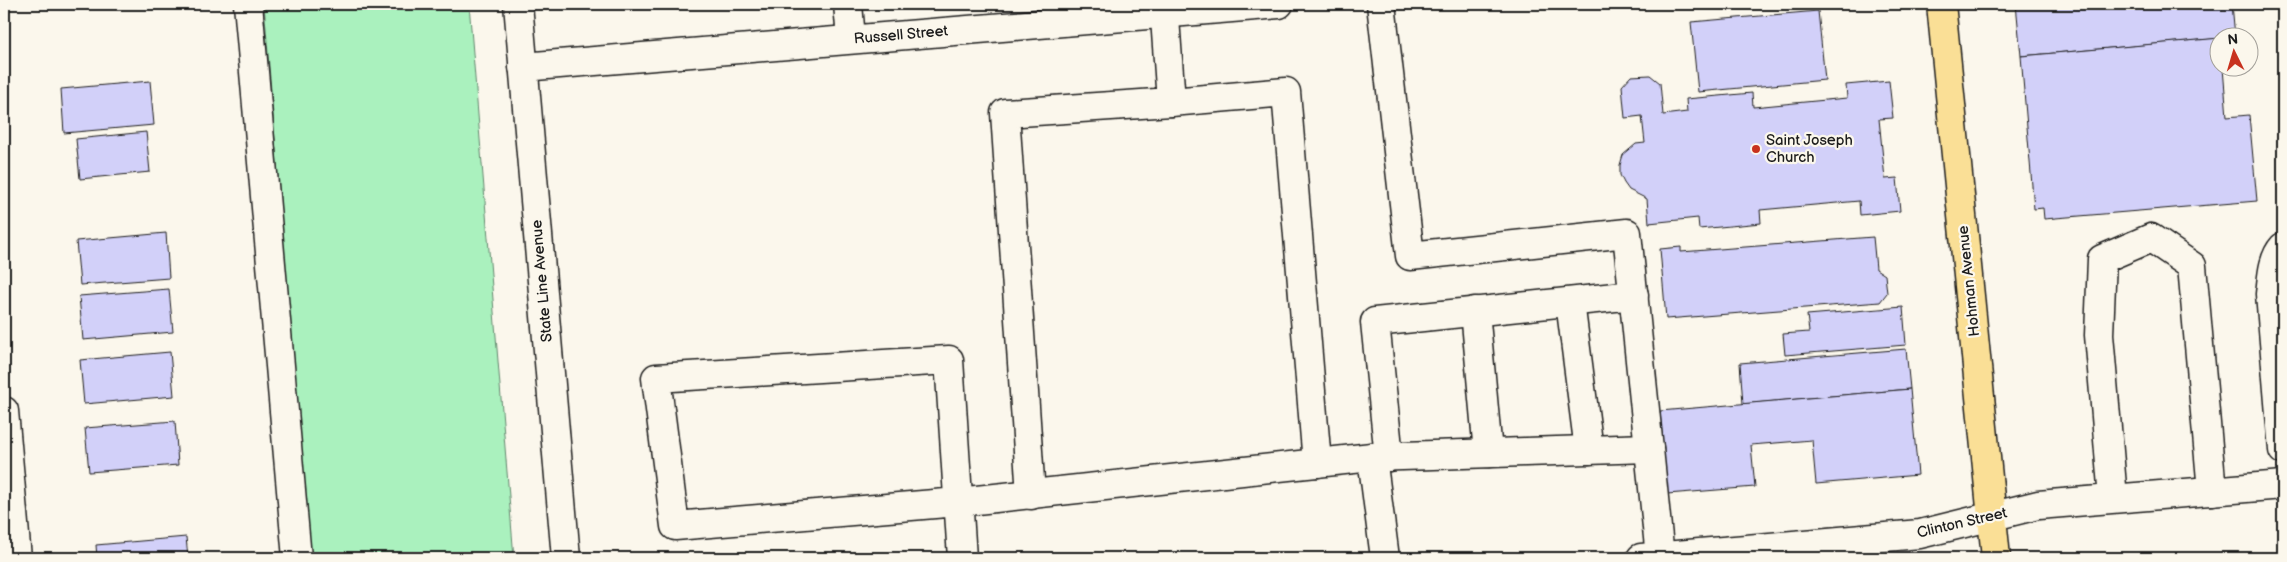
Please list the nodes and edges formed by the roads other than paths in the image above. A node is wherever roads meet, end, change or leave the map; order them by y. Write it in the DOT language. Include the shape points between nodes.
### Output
graph roads {
  1 [pos="248,4"];
  2 [pos="518,4"];
  3 [pos="848,4"];
  4 [pos="1279,4"];
  5 [pos="1381,4"];
  6 [pos="1941,4"];
  7 [pos="1164,8"];
  8 [pos="851,39"];
  9 [pos="524,67"];
  10 [pos="1171,102"];
  11 [pos="2279,278"];
  12 [pos="1634,295"];
  13 [pos="1570,302"];
  14 [pos="1475,311"];
  15 [pos="2280,385"];
  16 [pos="4,410"];
  17 [pos="1649,448"];
  18 [pos="1589,450"];
  19 [pos="2283,450"];
  20 [pos="1488,453"];
  21 [pos="1380,457"];
  22 [pos="1317,463"];
  23 [pos="2283,485"];
  24 [pos="2212,491"];
  25 [pos="1031,495"];
  26 [pos="2113,498"];
  27 [pos="958,502"];
  28 [pos="1992,518"];
  29 [pos="1650,557"];
  30 [pos="17,558"];
  31 [pos="297,558"];
  32 [pos="566,558"];
  33 [pos="962,558"];
  34 [pos="1385,558"];
  35 [pos="1996,558"];
  1 -- 31 [label="street"];
  2 -- 9 [label="street, State Line Avenue"];
  3 -- 8 [label="street"];
  4 -- 7 [label="street, Russell Street"];
  5 -- 12 [label="street" via="1410,256 1627,233"];
  6 -- 28 [label="main road, Hohman Avenue"];
  7 -- 8 [label="street, Russell Street"];
  7 -- 10 [label="street"];
  8 -- 9 [label="street, Russell Street"];
  9 -- 32 [label="street, State Line Avenue"];
  10 -- 22 [label="street" via="1286,92"];
  10 -- 25 [label="street" via="1005,113"];
  11 -- 15 [label="street"];
  12 -- 13 [label="street"];
  12 -- 17 [label="street"];
  13 -- 14 [label="street"];
  13 -- 18 [label="street"];
  14 -- 20 [label="street"];
  14 -- 21 [label="street" via="1375,322"];
  15 -- 19 [label="street"];
  16 -- 30 [label="street"];
  17 -- 18 [label="street"];
  17 -- 29 [label="street"];
  18 -- 20 [label="street"];
  20 -- 21 [label="street"];
  21 -- 22 [label="street"];
  21 -- 34 [label="street"];
  22 -- 25 [label="street"];
  23 -- 24 [label="street, Clinton Street"];
  24 -- 26 [label="street, Clinton Street"];
  24 -- 26 [label="street" via="2192,266 2151,238 2102,259 2099,335"];
  25 -- 27 [label="street"];
  26 -- 28 [label="street, Clinton Street" via="2038,505"];
  27 -- 27 [label="street" via="674,526 656,378 949,360"];
  27 -- 33 [label="street"];
  28 -- 29 [label="street, Clinton Street" via="1920,534"];
  28 -- 35 [label="main road, Hohman Avenue"];
}
